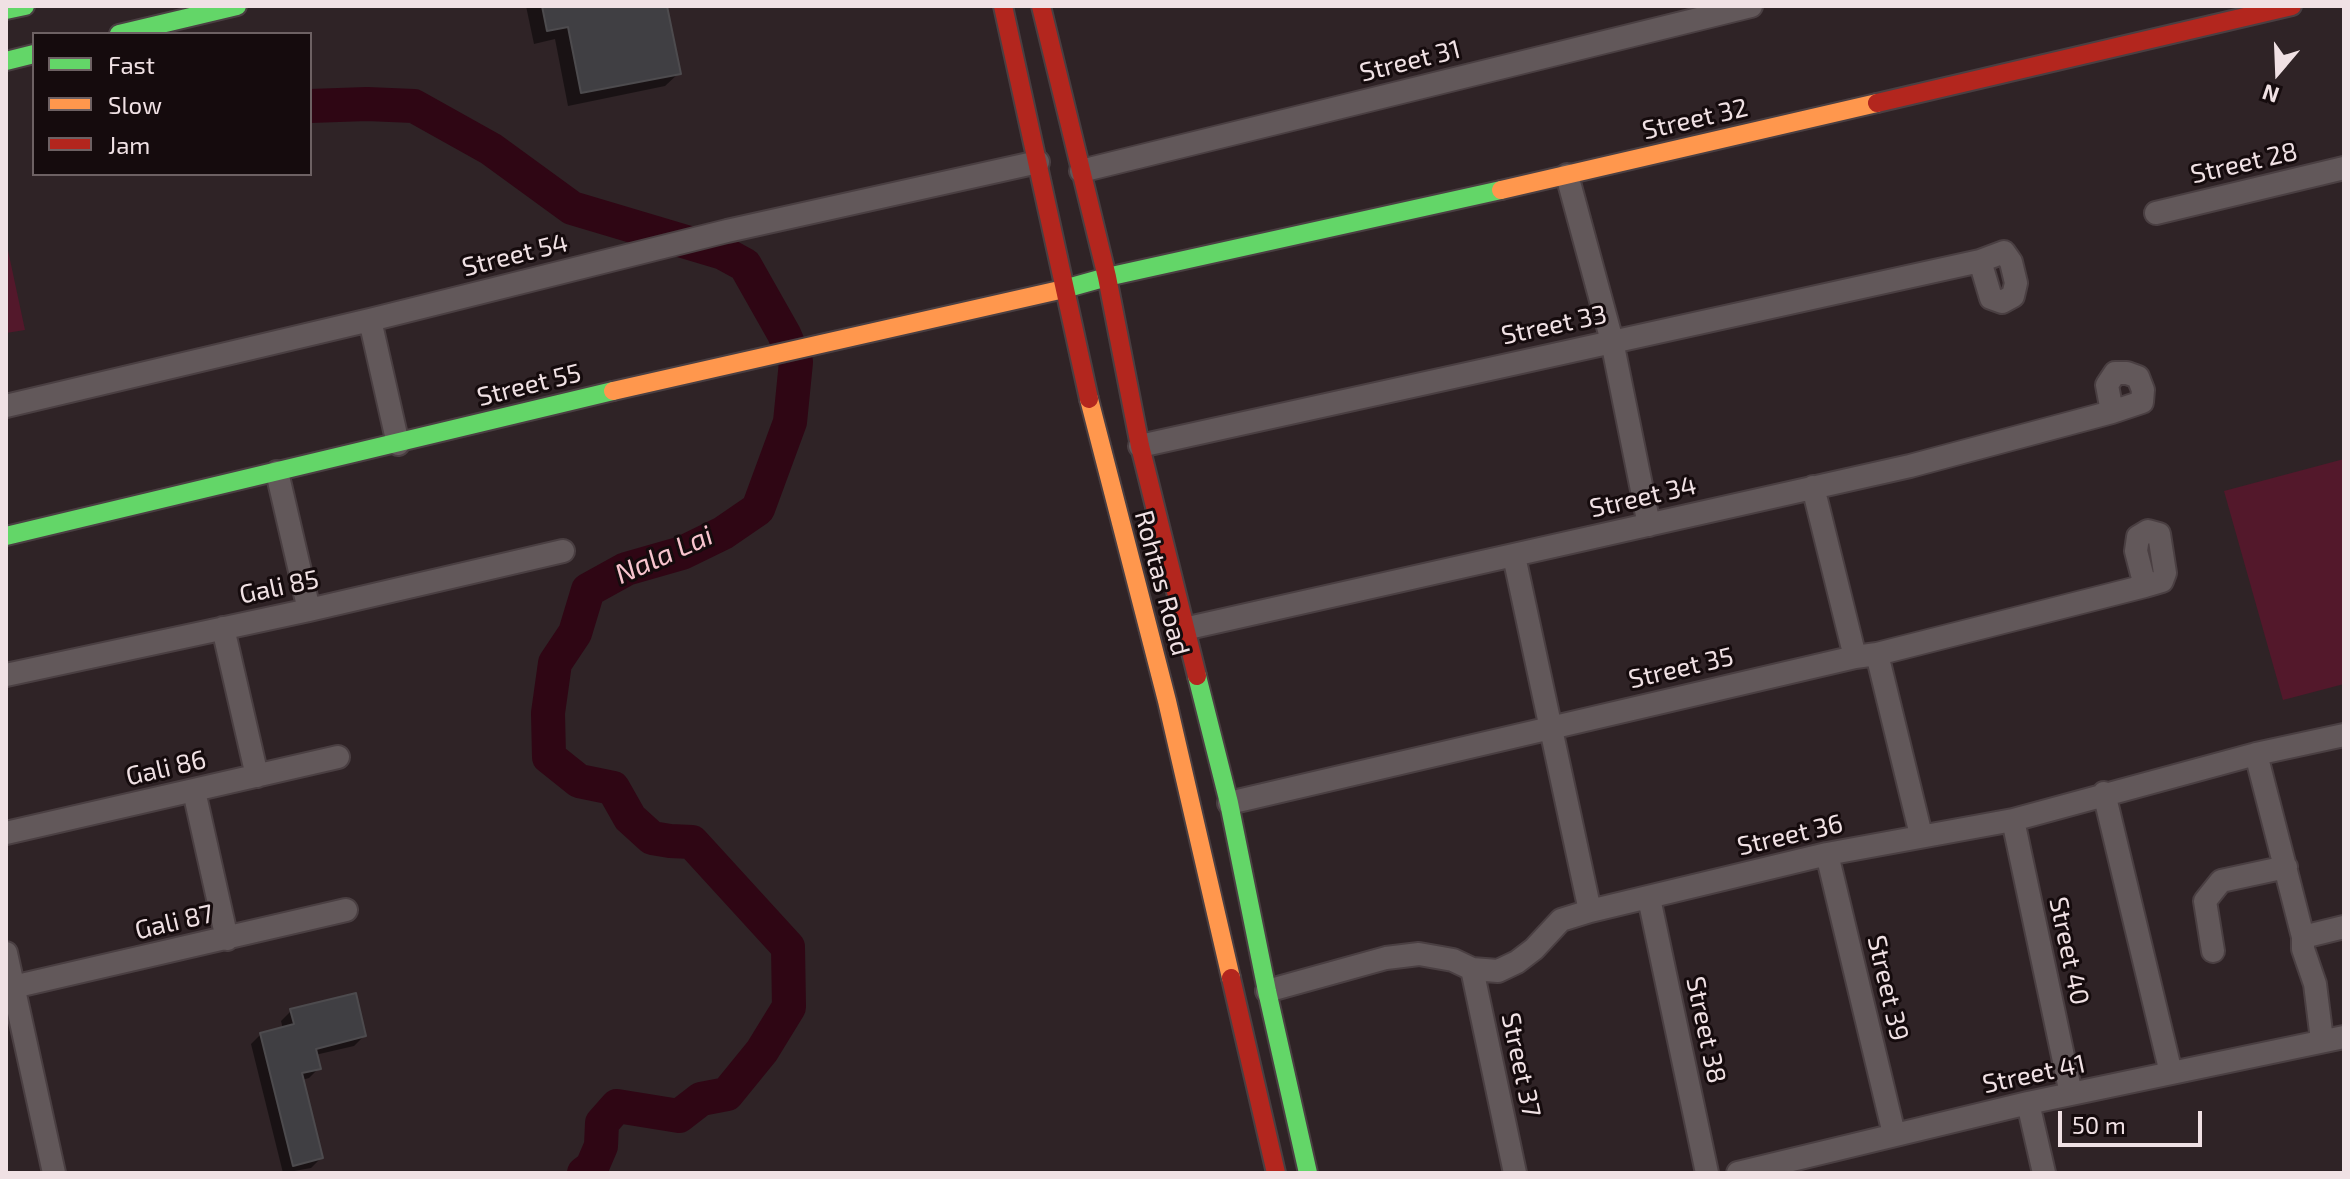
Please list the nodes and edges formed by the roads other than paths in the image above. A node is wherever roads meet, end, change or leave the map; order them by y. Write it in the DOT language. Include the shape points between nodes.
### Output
graph roads {
  1 [pos="25,6"];
  2 [pos="237,6"];
  3 [pos="1003,6"];
  4 [pos="1041,6"];
  5 [pos="1751,6"];
  6 [pos="2292,6"];
  7 [pos="6,10"];
  8 [pos="128,32"];
  9 [pos="1033,53"];
  10 [pos="32,54"];
  11 [pos="6,61"];
  12 [pos="1038,162"];
  13 [pos="2344,168"];
  14 [pos="1081,171"];
  15 [pos="1567,175"];
  16 [pos="2156,213"];
  17 [pos="1980,261"];
  18 [pos="1107,277"];
  19 [pos="1064,289"];
  20 [pos="370,320"];
  21 [pos="1612,341"];
  22 [pos="6,406"];
  23 [pos="2112,412"];
  24 [pos="398,444"];
  25 [pos="1140,446"];
  26 [pos="277,472"];
  27 [pos="1813,487"];
  28 [pos="1649,525"];
  29 [pos="6,536"];
  30 [pos="563,551"];
  31 [pos="1514,556"];
  32 [pos="2145,586"];
  33 [pos="309,610"];
  34 [pos="223,628"];
  35 [pos="1184,629"];
  36 [pos="1866,655"];
  37 [pos="6,675"];
  38 [pos="1552,727"];
  39 [pos="2344,735"];
  40 [pos="2256,754"];
  41 [pos="338,757"];
  42 [pos="257,776"];
  43 [pos="194,791"];
  44 [pos="2104,793"];
  45 [pos="1229,803"];
  46 [pos="2013,820"];
  47 [pos="6,833"];
  48 [pos="1921,835"];
  49 [pos="1827,854"];
  50 [pos="2286,867"];
  51 [pos="1649,898"];
  52 [pos="346,910"];
  53 [pos="1590,911"];
  54 [pos="2344,927"];
  55 [pos="2303,937"];
  56 [pos="227,939"];
  57 [pos="2213,951"];
  58 [pos="6,953"];
  59 [pos="1472,969"];
  60 [pos="13,987"];
  61 [pos="1267,991"];
  62 [pos="2333,1038"];
  63 [pos="15,1039"];
  64 [pos="2171,1073"];
  65 [pos="2071,1094"];
  66 [pos="2028,1103"];
  67 [pos="1894,1134"];
  68 [pos="54,1173"];
  69 [pos="1276,1173"];
  70 [pos="1308,1173"];
  71 [pos="1515,1173"];
  72 [pos="1707,1173"];
  73 [pos="1738,1173"];
  74 [pos="2044,1173"];
  1 -- 7 [label="main road"];
  2 -- 8 [label="main road"];
  3 -- 9 [label="main road, Rohtas Road"];
  4 -- 9 [label="main road, Rohtas Road"];
  5 -- 14 [label="street, Street 31"];
  6 -- 15 [label="main road, Street 32"];
  9 -- 12 [label="main road, Rohtas Road"];
  9 -- 14 [label="main road, Rohtas Road"];
  10 -- 11 [label="main road"];
  12 -- 19 [label="main road, Rohtas Road"];
  12 -- 20 [label="street, Street 54" via="727,231"];
  13 -- 16 [label="street, Street 28"];
  14 -- 18 [label="main road, Rohtas Road"];
  15 -- 18 [label="main road, Street 32"];
  15 -- 21 [label="street"];
  17 -- 21 [label="street, Street 33"];
  18 -- 19 [label="main road, Street 32"];
  18 -- 25 [label="main road, Rohtas Road"];
  19 -- 24 [label="main road, Street 55"];
  19 -- 69 [label="main road, Rohtas Road" via="1099,446 1167,701"];
  20 -- 22 [label="street, Street 54"];
  20 -- 24 [label="street"];
  21 -- 25 [label="street, Street 33"];
  21 -- 28 [label="street"];
  23 -- 27 [label="street, Street 34"];
  24 -- 26 [label="main road, Street 55"];
  25 -- 35 [label="main road, Rohtas Road"];
  26 -- 29 [label="main road, Street 55"];
  26 -- 33 [label="street"];
  27 -- 28 [label="street, Street 34"];
  27 -- 36 [label="street"];
  28 -- 31 [label="street, Street 34"];
  30 -- 33 [label="street, Gali 85"];
  31 -- 35 [label="street, Street 34"];
  31 -- 38 [label="street"];
  32 -- 36 [label="street, Street 35"];
  33 -- 34 [label="street, Gali 85"];
  34 -- 37 [label="street, Gali 85"];
  34 -- 42 [label="street"];
  35 -- 45 [label="main road, Rohtas Road"];
  36 -- 38 [label="street, Street 35"];
  36 -- 48 [label="street"];
  38 -- 45 [label="street, Street 35"];
  38 -- 53 [label="street"];
  39 -- 40 [label="street, Street 36"];
  40 -- 44 [label="street, Street 36"];
  40 -- 50 [label="street"];
  41 -- 42 [label="street, Gali 86"];
  42 -- 43 [label="street, Gali 86"];
  43 -- 47 [label="street, Gali 86"];
  43 -- 56 [label="street"];
  44 -- 46 [label="street, Street 36"];
  44 -- 64 [label="street"];
  45 -- 61 [label="main road, Rohtas Road"];
  46 -- 48 [label="street, Street 36"];
  46 -- 65 [label="street, Street 40"];
  48 -- 49 [label="street, Street 36"];
  49 -- 51 [label="street, Street 36"];
  49 -- 67 [label="street, Street 39"];
  50 -- 55 [label="street"];
  50 -- 57 [label="street" via="2221,881 2205,901"];
  51 -- 53 [label="street, Street 36"];
  51 -- 72 [label="street, Street 38"];
  52 -- 56 [label="street, Gali 87"];
  53 -- 59 [label="street, Street 36" via="1561,920 1517,962 1498,971"];
  54 -- 55 [label="street"];
  55 -- 62 [label="street"];
  56 -- 60 [label="street, Gali 87"];
  58 -- 60 [label="street"];
  59 -- 61 [label="street, Street 36" via="1419,954"];
  59 -- 71 [label="street, Street 37"];
  60 -- 63 [label="street"];
  61 -- 70 [label="main road, Rohtas Road"];
  62 -- 64 [label="street, Street 41"];
  63 -- 68 [label="street"];
  64 -- 65 [label="street, Street 41"];
  65 -- 66 [label="street, Street 41"];
  66 -- 67 [label="street, Street 41"];
  66 -- 74 [label="street"];
  67 -- 73 [label="street, Street 41"];
}
